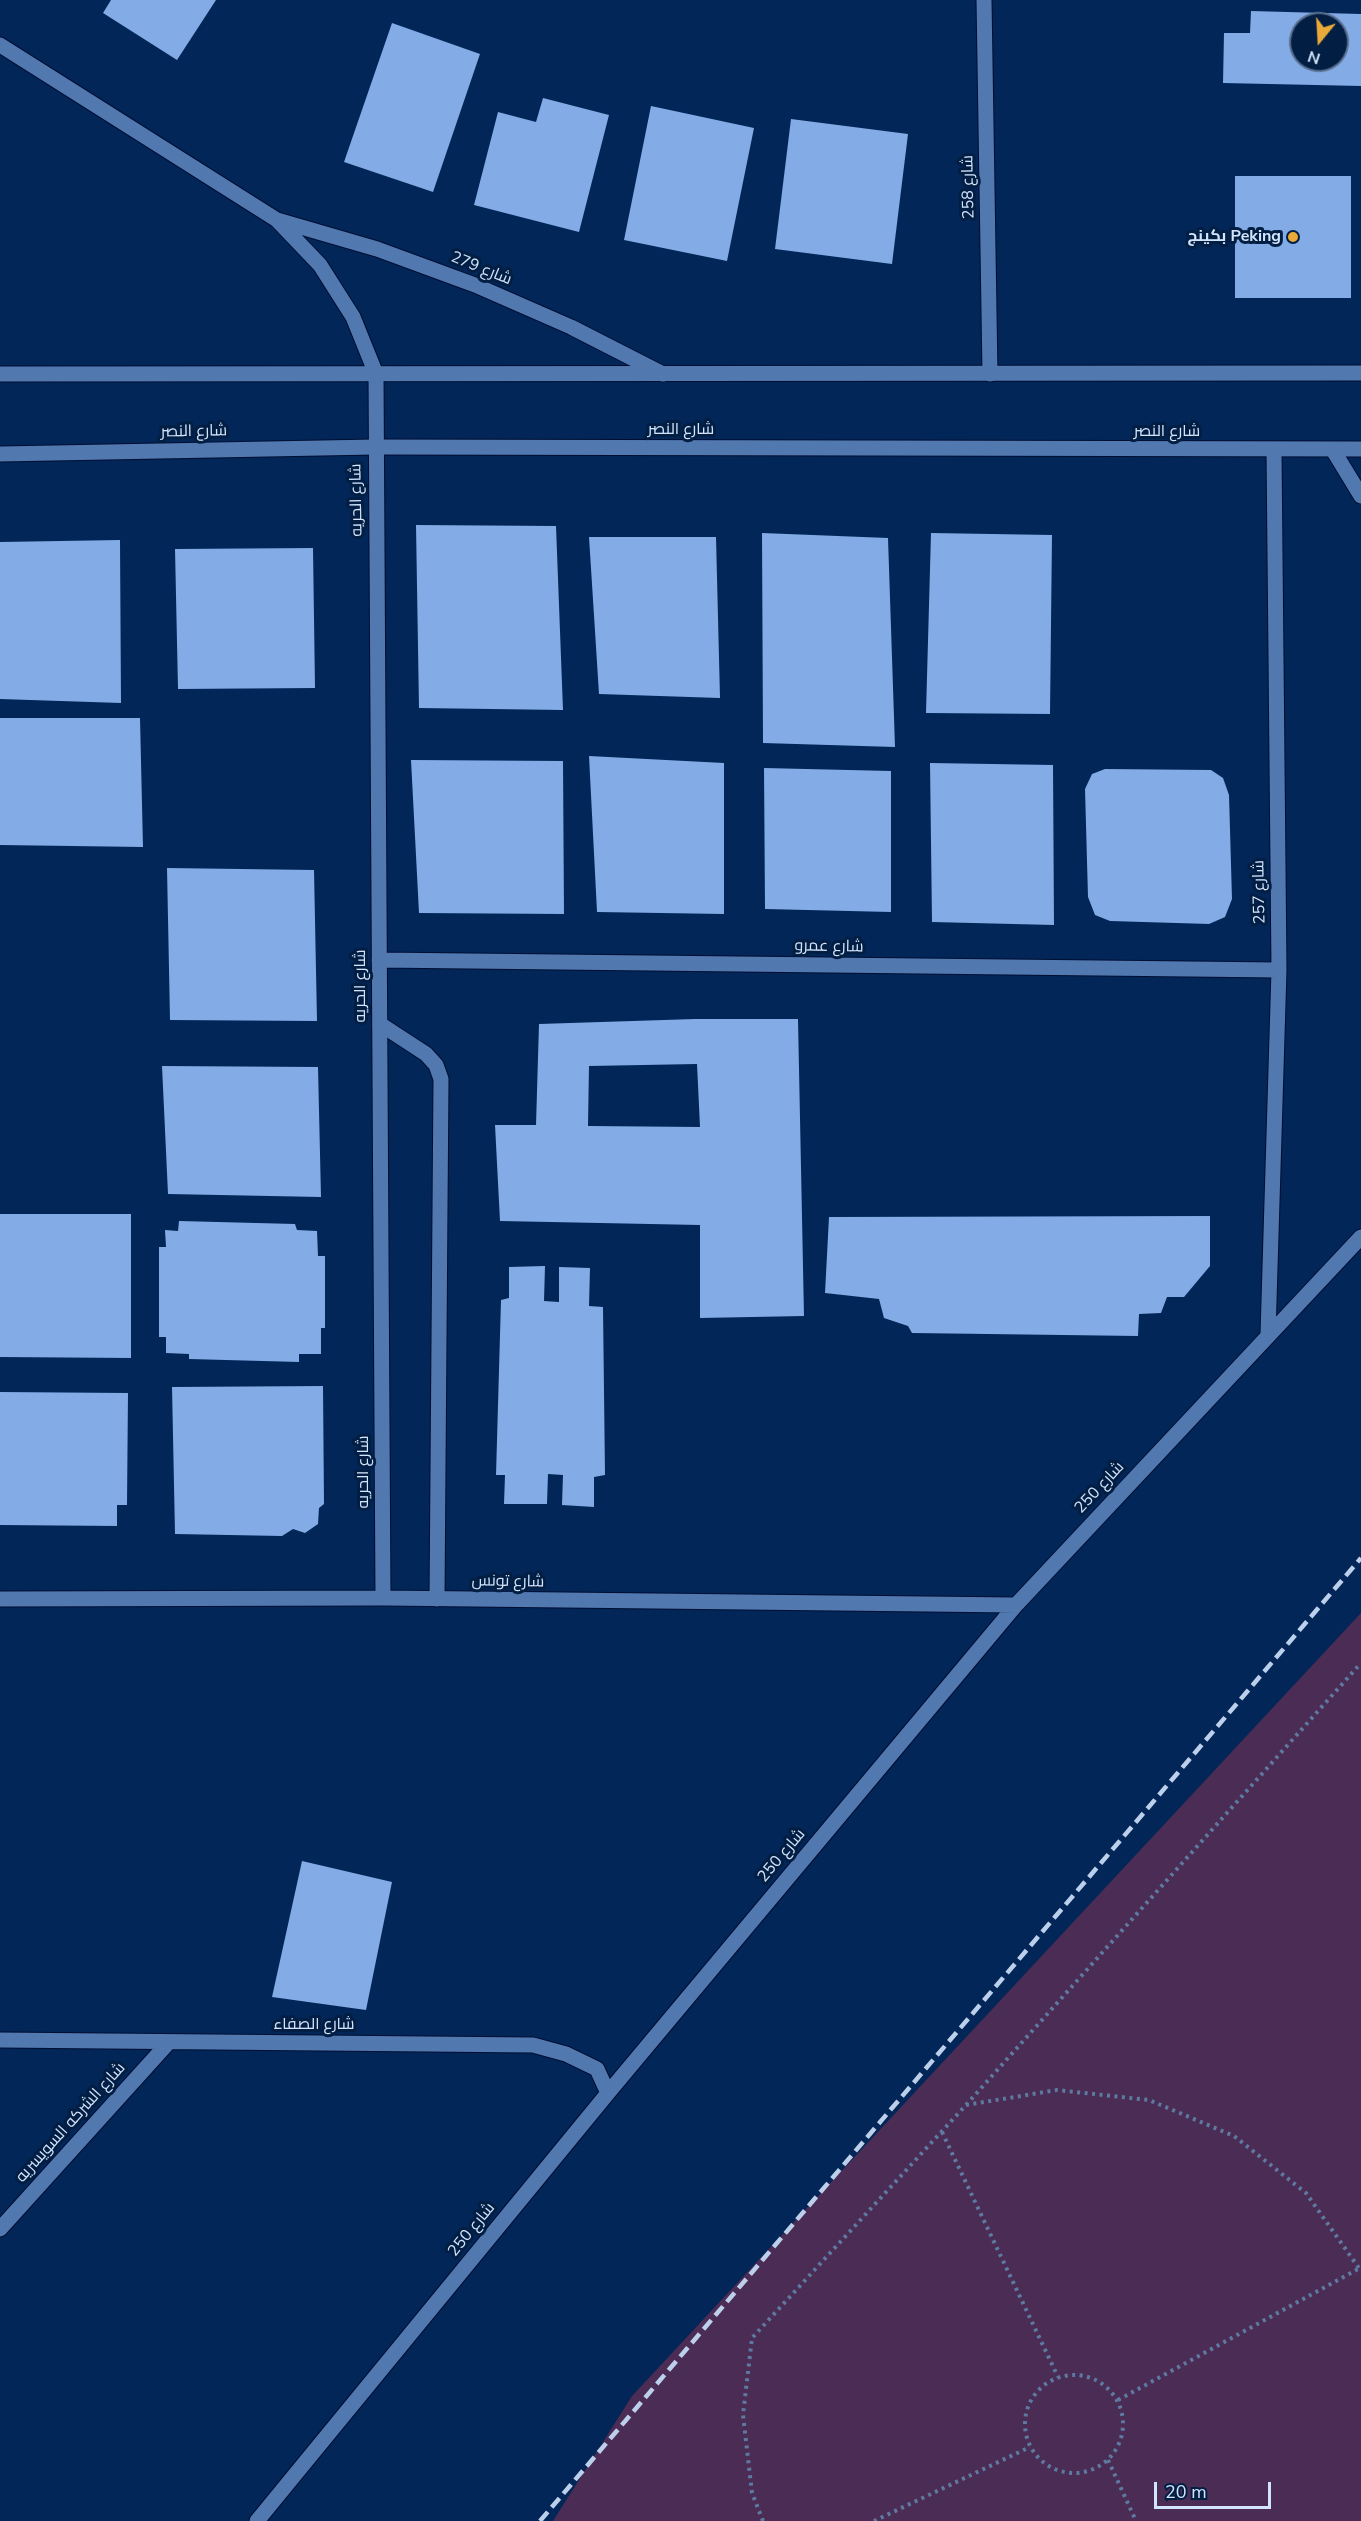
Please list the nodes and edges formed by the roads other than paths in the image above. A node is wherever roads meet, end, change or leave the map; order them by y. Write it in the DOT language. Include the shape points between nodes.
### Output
graph roads {
  1 [pos="984,0"];
  2 [pos="0,45"];
  3 [pos="277,220"];
  4 [pos="1360,372"];
  5 [pos="0,374"];
  6 [pos="376,374"];
  7 [pos="663,374"];
  8 [pos="990,374"];
  9 [pos="375,447"];
  10 [pos="1361,449"];
  11 [pos="1274,450"];
  12 [pos="1333,450"];
  13 [pos="0,454"];
  14 [pos="1361,496"];
  15 [pos="379,960"];
  16 [pos="1279,970"];
  17 [pos="380,1024"];
  18 [pos="1361,1237"];
  19 [pos="1268,1334"];
  20 [pos="0,1599"];
  21 [pos="383,1599"];
  22 [pos="437,1599"];
  23 [pos="1016,1605"];
  24 [pos="0,2040"];
  25 [pos="169,2042"];
  26 [pos="608,2093"];
  27 [pos="0,2229"];
  28 [pos="257,2521"];
  1 -- 8 [label="street, شارع 258"];
  2 -- 3 [label="street, شارع 279"];
  3 -- 6 [label="street, شارع 279" via="320,265 353,317"];
  3 -- 7 [label="street, شارع 279" via="377,249 475,285 571,327"];
  4 -- 8 [label="street"];
  5 -- 6 [label="street"];
  6 -- 7 [label="street"];
  6 -- 9 [label="street, شارع الحريه"];
  7 -- 8 [label="street"];
  9 -- 11 [label="street, شارع النصر"];
  9 -- 13 [label="street, شارع النصر"];
  9 -- 15 [label="street, شارع الحريه"];
  10 -- 12 [label="street, شارع النصر"];
  11 -- 12 [label="street, شارع النصر"];
  11 -- 16 [label="street, شارع 257"];
  12 -- 14 [label="street"];
  15 -- 16 [label="street, شارع عمرو"];
  15 -- 17 [label="street, شارع الحريه"];
  16 -- 19 [label="street, شارع 257"];
  17 -- 21 [label="street, شارع الحريه"];
  17 -- 22 [label="street" via="426,1054 441,1079"];
  18 -- 19 [label="street, شارع 250"];
  19 -- 23 [label="street, شارع 250"];
  20 -- 21 [label="street, شارع تونس"];
  21 -- 22 [label="street, شارع تونس"];
  22 -- 23 [label="street, شارع تونس"];
  23 -- 26 [label="street, شارع 250"];
  24 -- 25 [label="street, شارع الصفاء"];
  25 -- 26 [label="street, شارع الصفاء" via="533,2044 597,2069"];
  25 -- 27 [label="street, شارع الشركه السويسريه"];
  26 -- 28 [label="street, شارع 250"];
}
